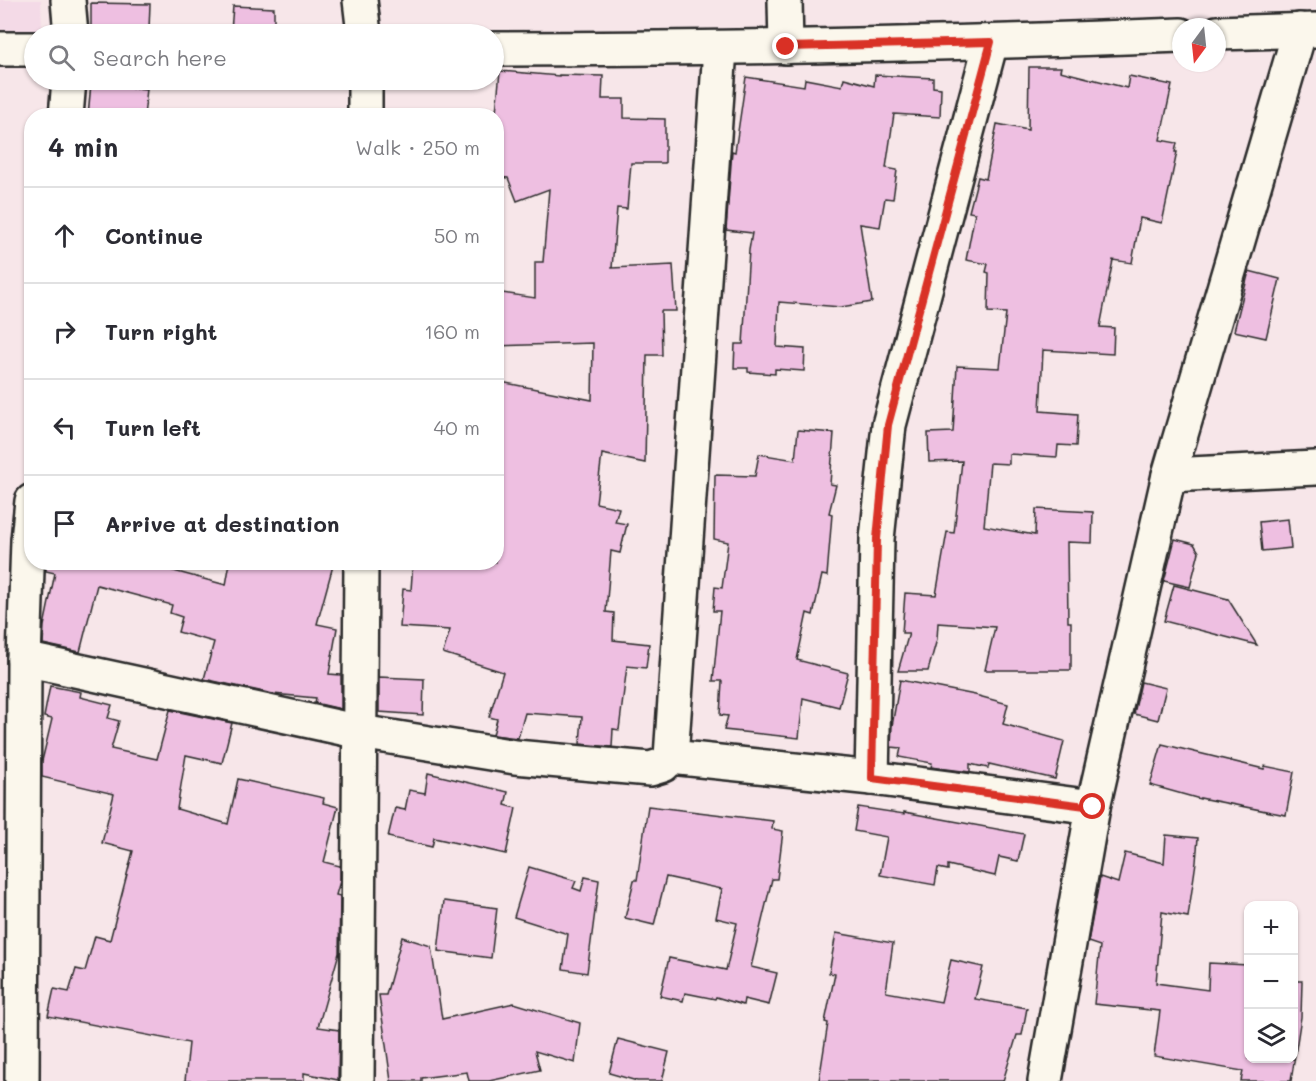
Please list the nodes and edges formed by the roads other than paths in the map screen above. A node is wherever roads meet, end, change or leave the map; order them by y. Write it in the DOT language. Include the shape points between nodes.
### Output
graph roads {
  1 [pos="68,0"];
  2 [pos="360,0"];
  3 [pos="785,0"];
  4 [pos="70,24"];
  5 [pos="363,24"];
  6 [pos="1308,30"];
  7 [pos="1226,33"];
  8 [pos="1172,35"];
  9 [pos="991,42"];
  10 [pos="786,47"];
  11 [pos="0,49"];
  12 [pos="24,49"];
  13 [pos="504,49"];
  14 [pos="720,49"];
  15 [pos="68,90"];
  16 [pos="365,90"];
  17 [pos="67,108"];
  18 [pos="365,108"];
  19 [pos="1316,468"];
  20 [pos="1169,474"];
  21 [pos="27,570"];
  22 [pos="361,570"];
  23 [pos="24,659"];
  24 [pos="360,732"];
  25 [pos="672,757"];
  26 [pos="872,778"];
  27 [pos="1093,807"];
  28 [pos="22,1081"];
  29 [pos="357,1081"];
  30 [pos="1045,1081"];
  1 -- 4 [label="street"];
  2 -- 5 [label="street"];
  3 -- 10 [label="street"];
  6 -- 7 [label="street"];
  6 -- 20 [label="street"];
  8 -- 9 [label="street"];
  9 -- 10 [label="street"];
  9 -- 26 [label="street" via="888,425 877,539"];
  10 -- 14 [label="street"];
  11 -- 12 [label="street"];
  13 -- 14 [label="street"];
  14 -- 25 [label="street"];
  15 -- 17 [label="street"];
  16 -- 18 [label="street"];
  19 -- 20 [label="street"];
  20 -- 27 [label="street"];
  21 -- 23 [label="street"];
  22 -- 24 [label="street"];
  23 -- 24 [label="street"];
  23 -- 28 [label="street"];
  24 -- 25 [label="street" via="515,757 650,769"];
  24 -- 29 [label="street"];
  25 -- 26 [label="street"];
  26 -- 27 [label="street"];
  27 -- 30 [label="street"];
}
